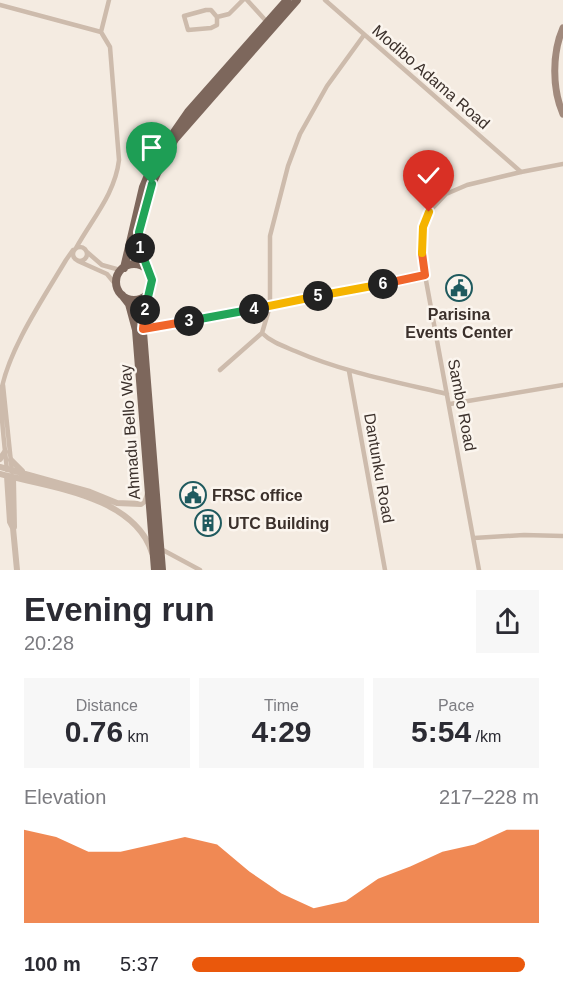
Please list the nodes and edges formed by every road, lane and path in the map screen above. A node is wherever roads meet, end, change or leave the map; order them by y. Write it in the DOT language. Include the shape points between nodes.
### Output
graph roads {
  1 [pos="109,0"];
  2 [pos="245,0"];
  3 [pos="287,0"];
  4 [pos="297,0"];
  5 [pos="325,0"];
  6 [pos="0,5"];
  7 [pos="217,16"];
  8 [pos="267,22"];
  9 [pos="563,28"];
  10 [pos="101,32"];
  11 [pos="364,35"];
  12 [pos="563,114"];
  13 [pos="563,164"];
  14 [pos="521,172"];
  15 [pos="84,235"];
  16 [pos="75,249"];
  17 [pos="85,250"];
  18 [pos="77,260"];
  19 [pos="63,265"];
  20 [pos="122,269"];
  21 [pos="148,271"];
  22 [pos="425,275"];
  23 [pos="116,285"];
  24 [pos="148,293"];
  25 [pos="122,295"];
  26 [pos="270,306"];
  27 [pos="143,329"];
  28 [pos="262,333"];
  29 [pos="220,370"];
  30 [pos="349,371"];
  31 [pos="3,385"];
  32 [pos="563,385"];
  33 [pos="447,394"];
  34 [pos="450,404"];
  35 [pos="5,452"];
  36 [pos="0,459"];
  37 [pos="11,460"];
  38 [pos="6,472"];
  39 [pos="25,477"];
  40 [pos="0,481"];
  41 [pos="148,489"];
  42 [pos="11,490"];
  43 [pos="563,536"];
  44 [pos="474,538"];
  45 [pos="161,549"];
  46 [pos="154,560"];
  47 [pos="17,570"];
  48 [pos="154,570"];
  49 [pos="162,570"];
  50 [pos="200,570"];
  51 [pos="385,570"];
  52 [pos="479,570"];
  1 -- 10 [label="street"];
  2 -- 7 [label="street" via="229,14"];
  2 -- 8 [label="street"];
  3 -- 8 [label="main road"];
  4 -- 21 [label="main road" via="176,139 164,160 145,205 139,232 140,252"];
  5 -- 11 [label="street, Modibo Adama Road"];
  6 -- 10 [label="street"];
  7 -- 7 [label="street" via="206,10 183,18 190,31 214,27"];
  8 -- 20 [label="main road" via="188,112 154,161 143,187"];
  9 -- 12 [label="main road" via="557,42 556,64"];
  10 -- 15 [label="street" via="110,46 119,160 105,202"];
  11 -- 14 [label="street, Modibo Adama Road"];
  11 -- 26 [label="street" via="327,86 300,134 288,166 270,236"];
  13 -- 14 [label="street, Sambo Road"];
  14 -- 22 [label="street, Sambo Road" via="467,185 436,202 423,227"];
  15 -- 16 [label="street"];
  15 -- 17 [label="street"];
  16 -- 17 [label="street"];
  16 -- 18 [label="street"];
  16 -- 19 [label="street"];
  17 -- 18 [label="street" via="85,259"];
  17 -- 20 [label="street" via="102,265"];
  18 -- 19 [label="street" via="70,259"];
  18 -- 23 [label="street" via="107,274"];
  19 -- 31 [label="street" via="13,355"];
  20 -- 21 [label="main road" via="136,265"];
  20 -- 23 [label="main road"];
  21 -- 24 [label="main road" via="152,280"];
  22 -- 26 [label="street"];
  22 -- 33 [label="street, Sambo Road"];
  23 -- 25 [label="main road"];
  24 -- 25 [label="main road" via="135,300"];
  24 -- 27 [label="main road, Ahmadu Bello Way"];
  25 -- 41 [label="main road, Ahmadu Bello Way" via="129,304 136,330"];
  26 -- 27 [label="street"];
  26 -- 28 [label="street"];
  27 -- 45 [label="main road, Ahmadu Bello Way"];
  28 -- 29 [label="street"];
  28 -- 30 [label="street" via="309,357"];
  30 -- 33 [label="street"];
  30 -- 51 [label="street, Dantunku Road"];
  31 -- 35 [label="street"];
  31 -- 37 [label="street"];
  32 -- 34 [label="street"];
  33 -- 34 [label="street, Sambo Road"];
  34 -- 44 [label="street, Sambo Road"];
  35 -- 36 [label="street"];
  35 -- 38 [label="street"];
  37 -- 38 [label="street"];
  37 -- 39 [label="street"];
  38 -- 39 [label="street"];
  38 -- 42 [label="street"];
  39 -- 41 [label="street" via="123,504 141,504"];
  39 -- 42 [label="street"];
  39 -- 46 [label="street" via="120,512 139,531"];
  40 -- 42 [label="street"];
  41 -- 46 [label="main road, Ahmadu Bello Way"];
  42 -- 47 [label="street" via="10,522"];
  43 -- 44 [label="street"];
  44 -- 52 [label="street, Sambo Road"];
  45 -- 49 [label="main road, Ahmadu Bello Way"];
  45 -- 50 [label="street"];
  46 -- 48 [label="main road, Ahmadu Bello Way"];
}
